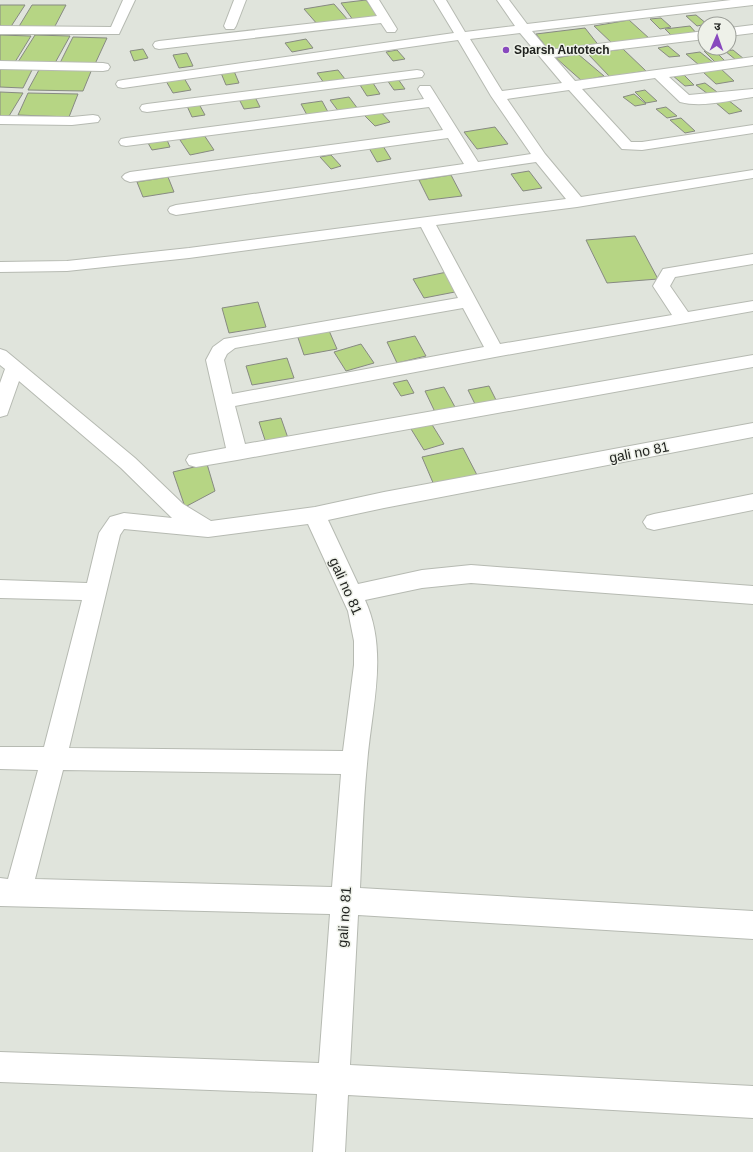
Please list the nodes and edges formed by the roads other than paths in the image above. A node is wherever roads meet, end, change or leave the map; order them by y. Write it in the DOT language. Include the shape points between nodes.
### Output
graph roads {
  1 [pos="129,0"];
  2 [pos="240,0"];
  3 [pos="372,0"];
  4 [pos="440,0"];
  5 [pos="503,0"];
  6 [pos="753,1"];
  7 [pos="384,19"];
  8 [pos="230,26"];
  9 [pos="523,28"];
  10 [pos="753,29"];
  11 [pos="0,30"];
  12 [pos="737,31"];
  13 [pos="461,36"];
  14 [pos="697,36"];
  15 [pos="401,44"];
  16 [pos="159,45"];
  17 [pos="546,54"];
  18 [pos="753,61"];
  19 [pos="412,64"];
  20 [pos="0,65"];
  21 [pos="103,67"];
  22 [pos="658,74"];
  23 [pos="123,84"];
  24 [pos="572,86"];
  25 [pos="753,93"];
  26 [pos="498,96"];
  27 [pos="433,102"];
  28 [pos="147,108"];
  29 [pos="93,119"];
  30 [pos="0,120"];
  31 [pos="753,129"];
  32 [pos="452,133"];
  33 [pos="126,142"];
  34 [pos="540,157"];
  35 [pos="473,166"];
  36 [pos="753,174"];
  37 [pos="130,177"];
  38 [pos="577,202"];
  39 [pos="176,210"];
  40 [pos="426,222"];
  41 [pos="753,259"];
  42 [pos="5,267"];
  43 [pos="0,284"];
  44 [pos="468,302"];
  45 [pos="753,306"];
  46 [pos="683,317"];
  47 [pos="495,351"];
  48 [pos="0,355"];
  49 [pos="753,360"];
  50 [pos="14,369"];
  51 [pos="224,402"];
  52 [pos="0,410"];
  53 [pos="753,430"];
  54 [pos="236,453"];
  55 [pos="196,460"];
  56 [pos="753,502"];
  57 [pos="314,515"];
  58 [pos="654,522"];
  59 [pos="208,529"];
  60 [pos="0,589"];
  61 [pos="95,592"];
  62 [pos="351,594"];
  63 [pos="753,595"];
  64 [pos="0,758"];
  65 [pos="54,758"];
  66 [pos="354,763"];
  67 [pos="9,892"];
  68 [pos="346,901"];
  69 [pos="753,925"];
  70 [pos="0,1067"];
  71 [pos="333,1079"];
  72 [pos="753,1102"];
  73 [pos="329,1152"];
  1 -- 11 [label="street" via="115,31"];
  2 -- 8 [label="street"];
  3 -- 7 [label="street"];
  4 -- 13 [label="street"];
  5 -- 9 [label="street"];
  6 -- 9 [label="street"];
  7 -- 15 [label="street"];
  7 -- 16 [label="street"];
  9 -- 13 [label="street"];
  9 -- 17 [label="street"];
  10 -- 12 [label="street"];
  13 -- 15 [label="street"];
  13 -- 26 [label="street"];
  14 -- 17 [label="street"];
  15 -- 19 [label="street"];
  15 -- 23 [label="street"];
  17 -- 24 [label="street"];
  18 -- 22 [label="street"];
  19 -- 27 [label="street"];
  19 -- 28 [label="street"];
  20 -- 21 [label="street"];
  22 -- 24 [label="street"];
  22 -- 25 [label="street" via="682,98 691,100"];
  24 -- 26 [label="street"];
  24 -- 31 [label="street" via="627,146 642,146"];
  26 -- 34 [label="street"];
  27 -- 32 [label="street"];
  27 -- 33 [label="street"];
  29 -- 30 [label="street"];
  32 -- 35 [label="street"];
  32 -- 37 [label="street"];
  34 -- 35 [label="street"];
  34 -- 38 [label="street"];
  35 -- 39 [label="street"];
  36 -- 38 [label="street"];
  38 -- 40 [label="street"];
  40 -- 42 [label="street" via="189,253 67,266"];
  40 -- 44 [label="street"];
  41 -- 46 [label="street" via="668,273 660,286"];
  42 -- 43 [label="street"];
  44 -- 47 [label="street"];
  44 -- 51 [label="street" via="230,343 219,351 214,360"];
  45 -- 46 [label="street"];
  46 -- 47 [label="street"];
  47 -- 51 [label="street"];
  48 -- 50 [label="street"];
  49 -- 54 [label="street"];
  50 -- 52 [label="street"];
  50 -- 59 [label="street" via="128,463 176,510"];
  51 -- 54 [label="street"];
  53 -- 57 [label="street, gali no 81"];
  54 -- 55 [label="street"];
  56 -- 58 [label="street"];
  57 -- 59 [label="street"];
  57 -- 62 [label="street, gali no 81"];
  59 -- 61 [label="street" via="133,521 117,523 110,533"];
  60 -- 61 [label="street"];
  61 -- 65 [label="street"];
  62 -- 63 [label="street" via="422,579 471,574"];
  62 -- 66 [label="street, gali no 81" via="359,611 366,641 366,665"];
  64 -- 65 [label="street"];
  65 -- 66 [label="street"];
  65 -- 67 [label="street"];
  66 -- 68 [label="street, gali no 81"];
  67 -- 68 [label="street"];
  68 -- 69 [label="street"];
  68 -- 71 [label="street, gali no 81"];
  70 -- 71 [label="street"];
  71 -- 72 [label="street"];
  71 -- 73 [label="street, gali no 81"];
}
